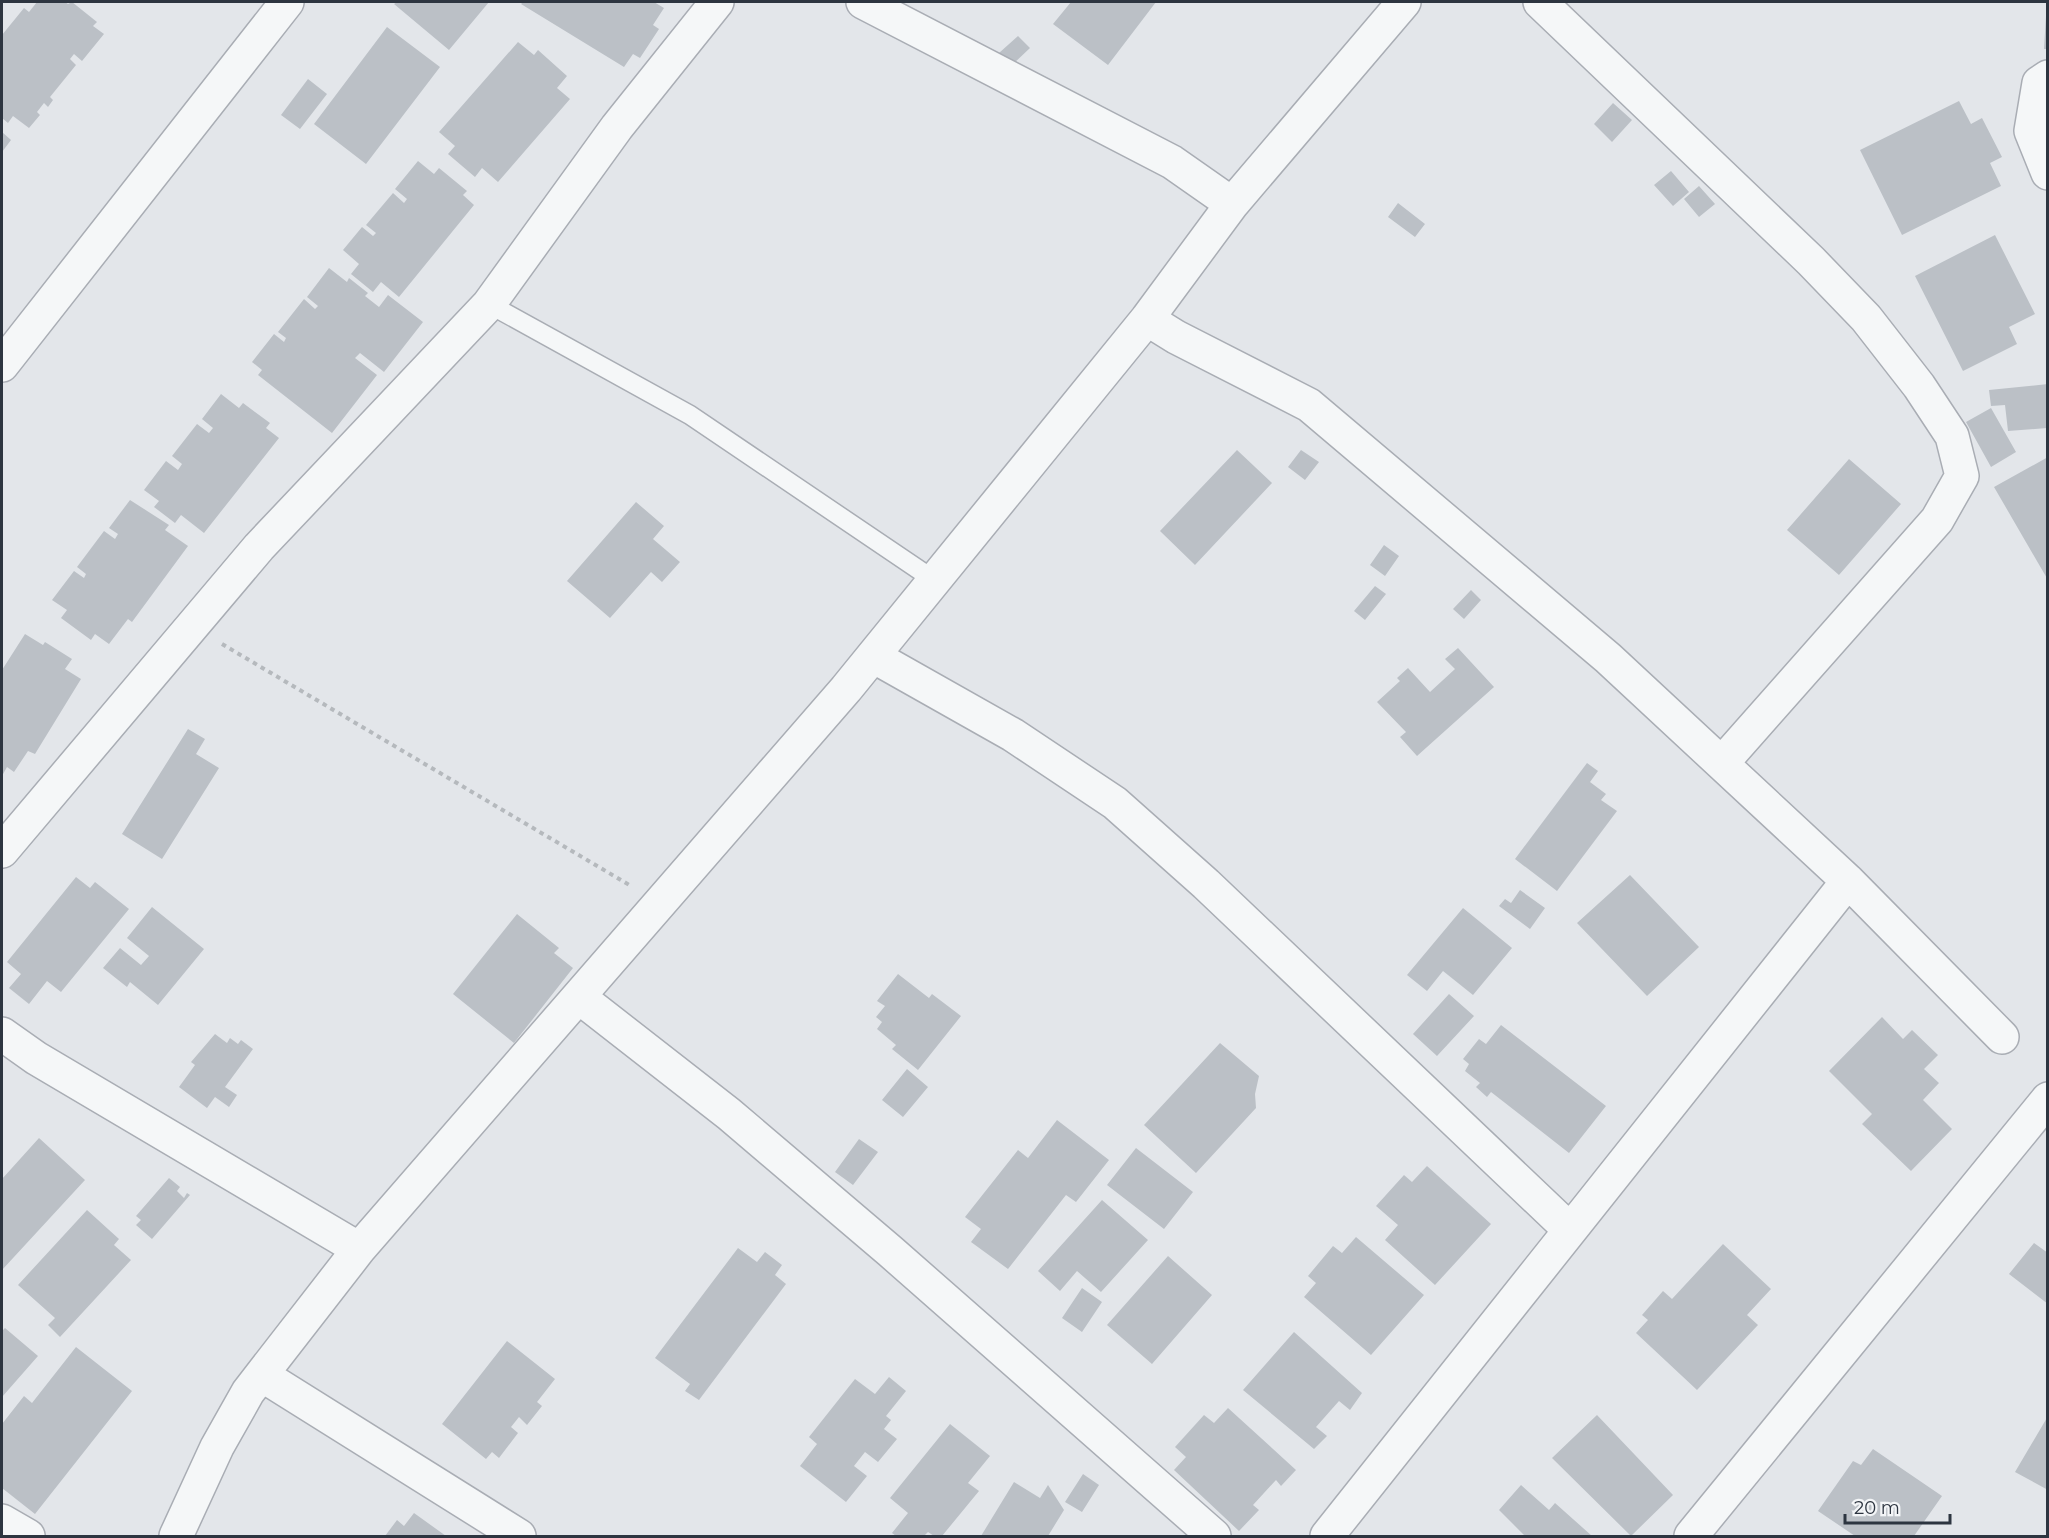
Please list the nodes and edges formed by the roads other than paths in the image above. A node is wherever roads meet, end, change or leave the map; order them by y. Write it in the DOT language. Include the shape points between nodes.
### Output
graph roads {
  1 [pos="287,2"];
  2 [pos="717,2"];
  3 [pos="863,2"];
  4 [pos="1404,2"];
  5 [pos="1540,2"];
  6 [pos="2048,77"];
  7 [pos="2048,173"];
  8 [pos="1232,204"];
  9 [pos="489,304"];
  10 [pos="1147,319"];
  11 [pos="2,365"];
  12 [pos="934,580"];
  13 [pos="873,657"];
  14 [pos="1722,763"];
  15 [pos="2,851"];
  16 [pos="1848,881"];
  17 [pos="579,997"];
  18 [pos="2,1034"];
  19 [pos="2002,1037"];
  20 [pos="2048,1099"];
  21 [pos="1570,1230"];
  22 [pos="359,1249"];
  23 [pos="262,1375"];
  24 [pos="2,1521"];
  25 [pos="28,1536"];
  26 [pos="176,1536"];
  27 [pos="519,1536"];
  28 [pos="1214,1536"];
  29 [pos="1327,1536"];
  30 [pos="1691,1536"];
  1 -- 11 [label="street"];
  2 -- 9 [label="street" via="617,127"];
  3 -- 8 [label="street" via="1172,162"];
  4 -- 8 [label="street"];
  5 -- 14 [label="street" via="1866,318 1952,436 1962,476 1937,520"];
  6 -- 7 [label="street" via="2039,83 2031,131"];
  8 -- 10 [label="street"];
  9 -- 12 [label="lane" via="690,415"];
  9 -- 15 [label="street" via="259,547"];
  10 -- 12 [label="street"];
  10 -- 14 [label="street" via="1309,405 1608,658"];
  12 -- 13 [label="street"];
  13 -- 17 [label="street"];
  13 -- 21 [label="street" via="1012,735 1115,803 1206,884"];
  14 -- 16 [label="street"];
  16 -- 19 [label="street"];
  16 -- 21 [label="street"];
  17 -- 22 [label="street"];
  17 -- 28 [label="street" via="729,1114"];
  18 -- 22 [label="street" via="36,1058"];
  20 -- 30 [label="street"];
  21 -- 29 [label="street"];
  22 -- 23 [label="street"];
  23 -- 26 [label="street" via="217,1448"];
  23 -- 27 [label="street"];
  24 -- 25 [label="street"];
}
